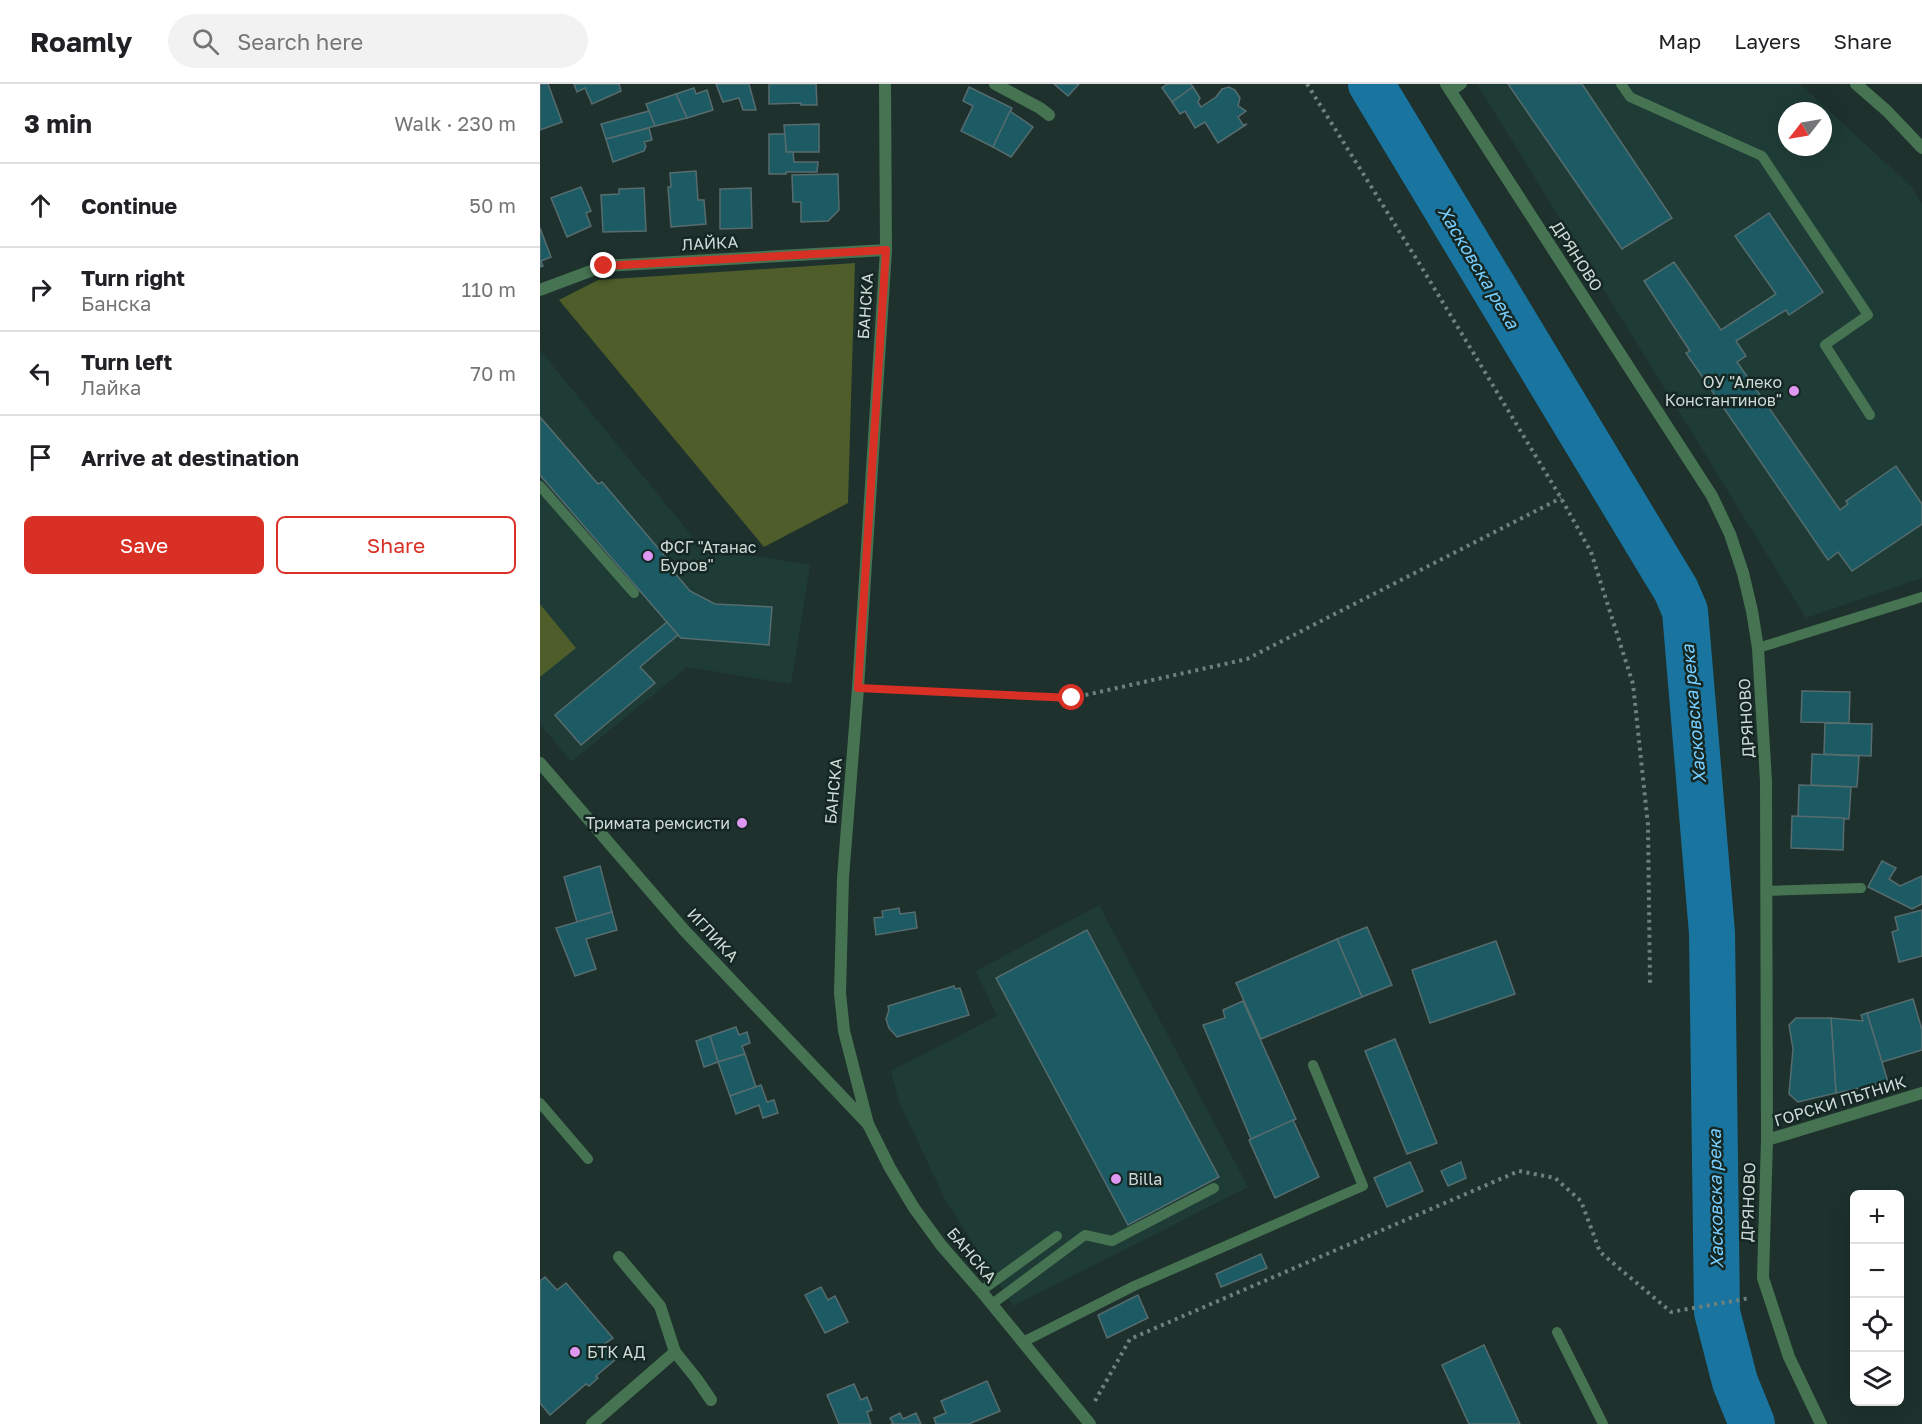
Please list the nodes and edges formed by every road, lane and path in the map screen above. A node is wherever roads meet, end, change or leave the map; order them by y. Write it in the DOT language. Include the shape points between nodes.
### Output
graph roads {
  1 [pos="885,84"];
  2 [pos="995,84"];
  3 [pos="1307,84"];
  4 [pos="1462,84"];
  5 [pos="1621,84"];
  6 [pos="1856,84"];
  7 [pos="1449,88"];
  8 [pos="1050,115"];
  9 [pos="1922,148"];
  10 [pos="886,250"];
  11 [pos="540,290"];
  12 [pos="1870,415"];
  13 [pos="540,486"];
  14 [pos="1561,498"];
  15 [pos="634,593"];
  16 [pos="1922,597"];
  17 [pos="1758,648"];
  18 [pos="858,688"];
  19 [pos="540,763"];
  20 [pos="1861,888"];
  21 [pos="1766,891"];
  22 [pos="1650,983"];
  23 [pos="1313,1065"];
  24 [pos="1922,1093"];
  25 [pos="540,1102"];
  26 [pos="868,1124"];
  27 [pos="1767,1140"];
  28 [pos="588,1159"];
  29 [pos="1214,1188"];
  30 [pos="1057,1236"];
  31 [pos="619,1257"];
  32 [pos="981,1292"];
  33 [pos="1755,1298"];
  34 [pos="992,1304"];
  35 [pos="1557,1332"];
  36 [pos="1023,1342"];
  37 [pos="675,1352"];
  38 [pos="711,1400"];
  39 [pos="1088,1421"];
  40 [pos="592,1424"];
  41 [pos="1603,1424"];
  42 [pos="1821,1424"];
  1 -- 10 [label="street, БАНСКА"];
  2 -- 8 [label="street"];
  3 -- 14 [label="path"];
  4 -- 7 [label="lane"];
  5 -- 12 [label="lane" via="1630,97 1762,156 1868,315 1825,345"];
  6 -- 9 [label="street"];
  7 -- 17 [label="street, ДРЯНОВО" via="1712,496 1743,573"];
  10 -- 11 [label="street, ЛАЙКА" via="604,266"];
  10 -- 18 [label="street, БАНСКА"];
  13 -- 15 [label="lane"];
  14 -- 18 [label="path" via="1247,658 1072,698"];
  14 -- 22 [label="path" via="1590,552 1632,684 1648,825"];
  16 -- 17 [label="lane"];
  17 -- 21 [label="street, ДРЯНОВО" via="1766,781"];
  18 -- 26 [label="street, БАНСКА" via="843,878 840,993 844,1031"];
  19 -- 26 [label="street, ИГЛИКА" via="684,930"];
  20 -- 21 [label="lane"];
  21 -- 27 [label="street, ДРЯНОВО"];
  23 -- 36 [label="lane" via="1363,1186 1134,1286"];
  24 -- 27 [label="street, ГОРСКИ ПЪТНИК"];
  25 -- 28 [label="lane"];
  26 -- 32 [label="street, БАНСКА" via="914,1208"];
  27 -- 42 [label="street, ДРЯНОВО" via="1762,1278 1789,1358"];
  29 -- 34 [label="lane" via="1112,1241 1085,1235"];
  30 -- 32 [label="lane"];
  31 -- 37 [label="street" via="660,1306"];
  32 -- 34 [label="street, БАНСКА"];
  33 -- 39 [label="path" via="1671,1312 1600,1252 1581,1201 1555,1178 1519,1171 1130,1339"];
  34 -- 36 [label="street, БАНСКА"];
  35 -- 41 [label="lane"];
  36 -- 39 [label="street, БАНСКА"];
  37 -- 38 [label="street"];
  37 -- 40 [label="street"];
}
